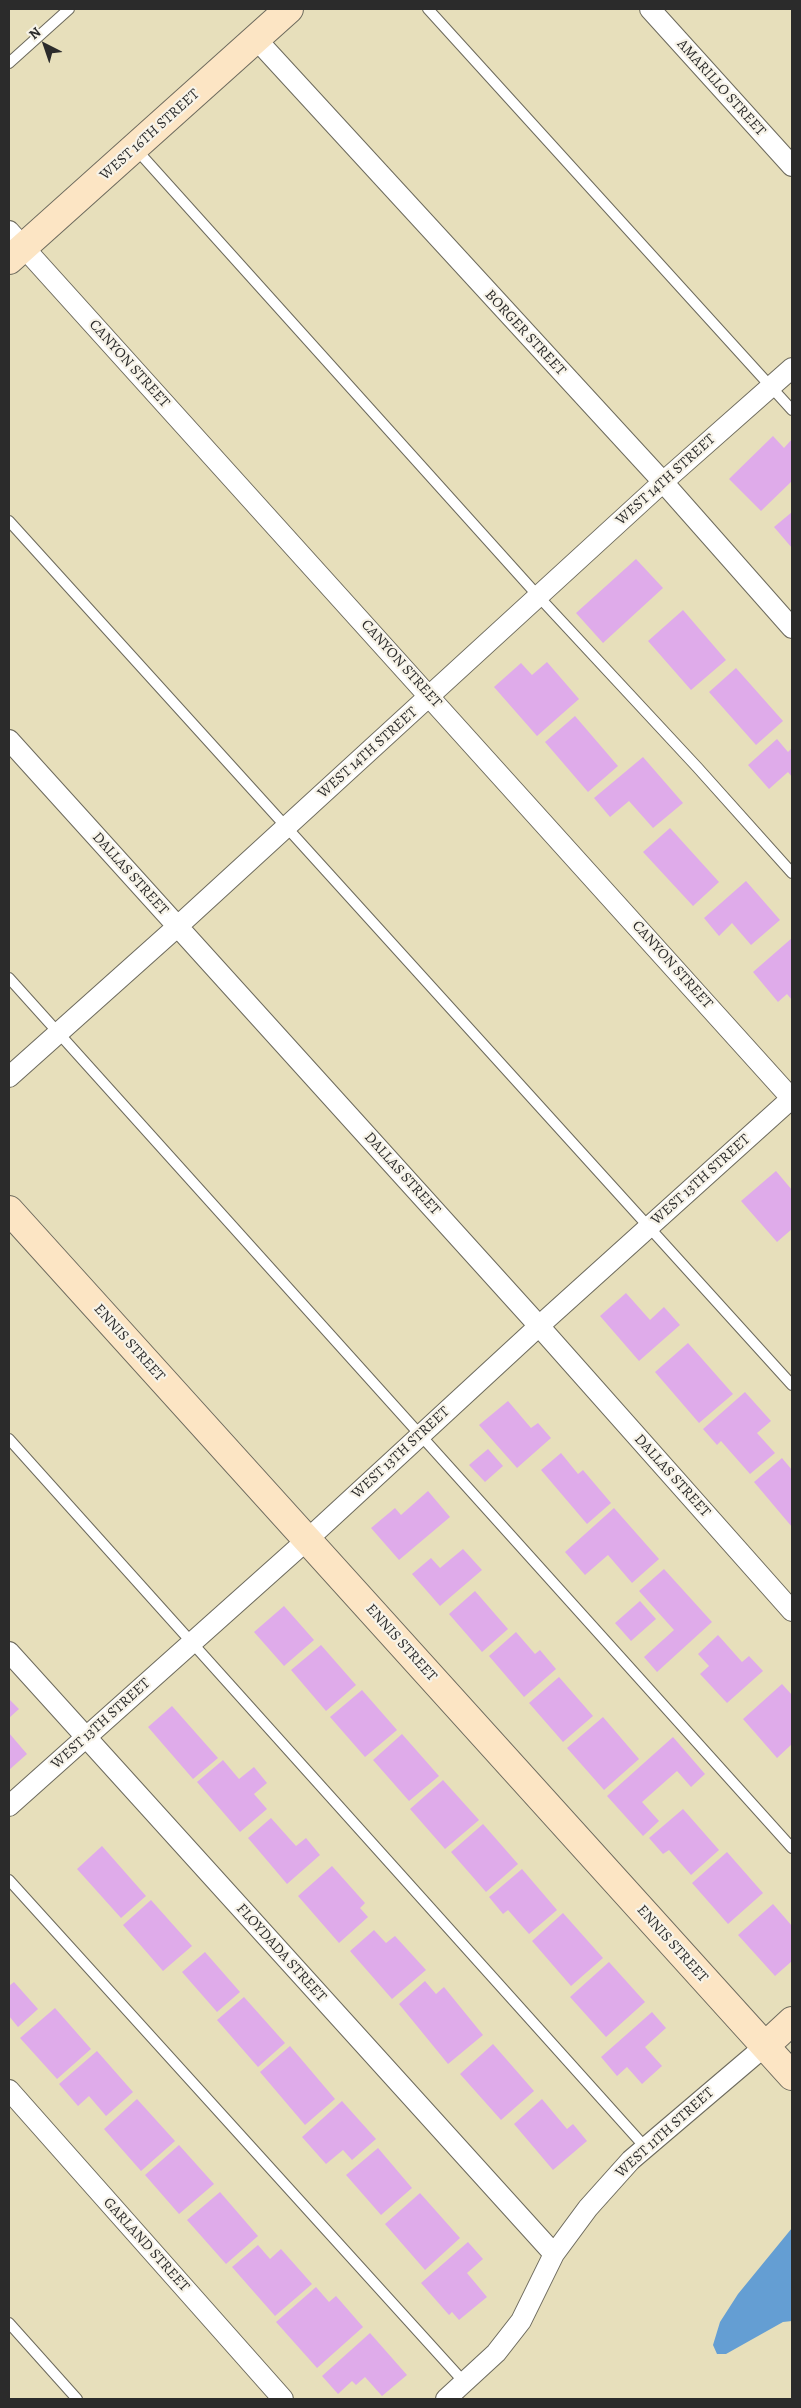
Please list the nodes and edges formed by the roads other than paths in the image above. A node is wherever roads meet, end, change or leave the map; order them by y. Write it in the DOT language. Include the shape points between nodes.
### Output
graph roads {
  1 [pos="68,9"];
  2 [pos="289,9"];
  3 [pos="428,9"];
  4 [pos="650,9"];
  5 [pos="257,40"];
  6 [pos="9,63"];
  7 [pos="134,148"];
  8 [pos="792,166"];
  9 [pos="14,246"];
  10 [pos="792,368"];
  11 [pos="771,386"];
  12 [pos="792,410"];
  13 [pos="663,482"];
  14 [pos="9,521"];
  15 [pos="538,597"];
  16 [pos="792,628"];
  17 [pos="430,696"];
  18 [pos="9,740"];
  19 [pos="287,827"];
  20 [pos="792,873"];
  21 [pos="178,926"];
  22 [pos="9,978"];
  23 [pos="58,1033"];
  24 [pos="9,1077"];
  25 [pos="792,1098"];
  26 [pos="9,1210"];
  27 [pos="648,1228"];
  28 [pos="539,1326"];
  29 [pos="792,1385"];
  30 [pos="422,1434"];
  31 [pos="9,1440"];
  32 [pos="308,1539"];
  33 [pos="792,1611"];
  34 [pos="193,1642"];
  35 [pos="9,1652"];
  36 [pos="86,1738"];
  37 [pos="9,1806"];
  38 [pos="792,1848"];
  39 [pos="9,1880"];
  40 [pos="792,2021"];
  41 [pos="765,2046"];
  42 [pos="792,2076"];
  43 [pos="9,2090"];
  44 [pos="645,2148"];
  45 [pos="554,2254"];
  46 [pos="9,2323"];
  47 [pos="464,2382"];
  48 [pos="77,2399"];
  49 [pos="283,2399"];
  50 [pos="446,2399"];
  1 -- 6 [label="lane"];
  2 -- 5 [label="main road, WEST 16TH STREET"];
  3 -- 11 [label="lane"];
  4 -- 8 [label="street, AMARILLO STREET"];
  5 -- 7 [label="main road, WEST 16TH STREET"];
  5 -- 13 [label="street, BORGER STREET"];
  7 -- 9 [label="main road, WEST 16TH STREET"];
  7 -- 15 [label="lane"];
  9 -- 17 [label="street, CANYON STREET"];
  10 -- 11 [label="street, WEST 14TH STREET"];
  11 -- 12 [label="lane"];
  11 -- 13 [label="street, WEST 14TH STREET"];
  13 -- 15 [label="street, WEST 14TH STREET"];
  13 -- 16 [label="street, BORGER STREET"];
  14 -- 19 [label="lane"];
  15 -- 17 [label="street, WEST 14TH STREET"];
  15 -- 20 [label="lane" via="698,767"];
  17 -- 19 [label="street, WEST 14TH STREET"];
  17 -- 25 [label="street, CANYON STREET"];
  18 -- 21 [label="street, DALLAS STREET"];
  19 -- 21 [label="street, WEST 14TH STREET"];
  19 -- 27 [label="lane"];
  21 -- 23 [label="street, WEST 14TH STREET"];
  21 -- 28 [label="street, DALLAS STREET"];
  22 -- 23 [label="lane"];
  23 -- 24 [label="street, WEST 14TH STREET"];
  23 -- 30 [label="lane"];
  25 -- 27 [label="street, WEST 13TH STREET"];
  26 -- 32 [label="main road, ENNIS STREET"];
  27 -- 28 [label="street, WEST 13TH STREET"];
  27 -- 29 [label="lane"];
  28 -- 30 [label="street, WEST 13TH STREET"];
  28 -- 33 [label="street, DALLAS STREET"];
  30 -- 32 [label="street, WEST 13TH STREET"];
  30 -- 38 [label="lane"];
  31 -- 34 [label="lane"];
  32 -- 34 [label="street, WEST 13TH STREET"];
  32 -- 41 [label="main road, ENNIS STREET"];
  34 -- 36 [label="street, WEST 13TH STREET"];
  34 -- 44 [label="lane"];
  35 -- 36 [label="street, FLOYDADA STREET"];
  36 -- 37 [label="street, WEST 13TH STREET"];
  36 -- 45 [label="street, FLOYDADA STREET"];
  39 -- 47 [label="lane"];
  40 -- 41 [label="main road, WEST 11TH STREET"];
  41 -- 42 [label="main road, ENNIS STREET"];
  41 -- 44 [label="street, WEST 11TH STREET"];
  43 -- 49 [label="street, GARLAND STREET"];
  44 -- 45 [label="street, WEST 11TH STREET" via="588,2208"];
  45 -- 47 [label="street, WEST 11TH STREET" via="521,2321 496,2353"];
  46 -- 48 [label="lane"];
  47 -- 50 [label="street, WEST 11TH STREET"];
}
